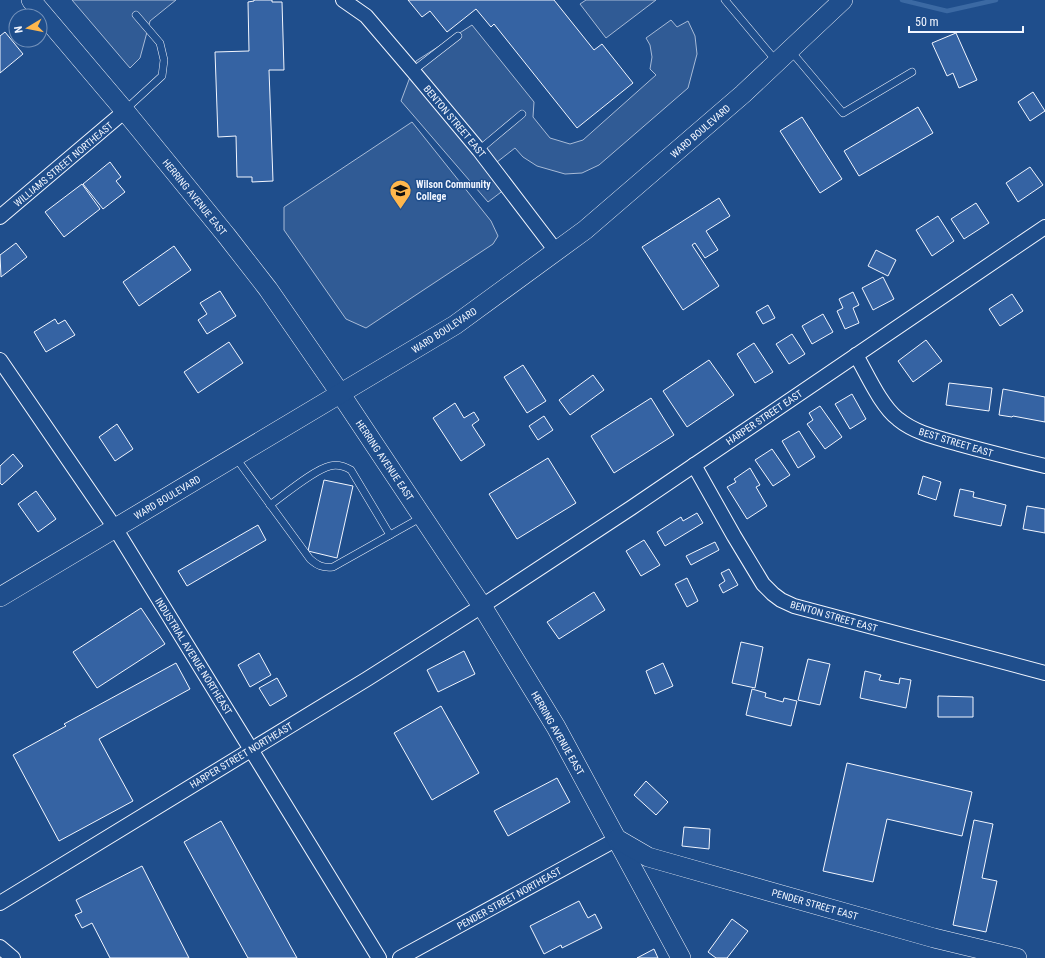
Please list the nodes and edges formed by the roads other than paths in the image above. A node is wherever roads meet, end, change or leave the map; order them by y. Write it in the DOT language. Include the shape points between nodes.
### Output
graph roads {
  1 [pos="32,0"];
  2 [pos="343,0"];
  3 [pos="725,0"];
  4 [pos="843,0"];
  5 [pos="136,15"];
  6 [pos="458,36"];
  7 [pos="783,56"];
  8 [pos="413,71"];
  9 [pos="912,72"];
  10 [pos="125,111"];
  11 [pos="522,114"];
  12 [pos="479,150"];
  13 [pos="0,217"];
  14 [pos="1045,227"];
  15 [pos="556,251"];
  16 [pos="856,355"];
  17 [pos="0,360"];
  18 [pos="340,393"];
  19 [pos="235,456"];
  20 [pos="694,465"];
  21 [pos="1045,466"];
  22 [pos="270,505"];
  23 [pos="423,516"];
  24 [pos="115,528"];
  25 [pos="390,535"];
  26 [pos="0,597"];
  27 [pos="482,606"];
  28 [pos="1045,673"];
  29 [pos="251,749"];
  30 [pos="617,839"];
  31 [pos="0,903"];
  32 [pos="0,947"];
  33 [pos="13,958"];
  34 [pos="379,958"];
  35 [pos="400,958"];
  36 [pos="681,958"];
  37 [pos="1017,958"];
  1 -- 10 [label="main road, HERRING AVENUE EAST"];
  2 -- 8 [label="street, BENTON STREET EAST" via="366,16"];
  3 -- 7 [label="lane"];
  4 -- 7 [label="main road, WARD BOULEVARD"];
  5 -- 10 [label="lane" via="160,43 164,60 162,76"];
  6 -- 8 [label="lane"];
  7 -- 9 [label="lane" via="843,113"];
  7 -- 15 [label="main road, WARD BOULEVARD" via="743,94"];
  8 -- 12 [label="street, BENTON STREET EAST"];
  10 -- 13 [label="street, WILLIAMS STREET NORTHEAST"];
  10 -- 18 [label="main road, HERRING AVENUE EAST" via="268,289"];
  11 -- 12 [label="lane"];
  12 -- 15 [label="street, BENTON STREET EAST"];
  14 -- 16 [label="street, HARPER STREET EAST"];
  15 -- 18 [label="main road, WARD BOULEVARD" via="455,325"];
  16 -- 20 [label="street, HARPER STREET EAST"];
  16 -- 21 [label="street, BEST STREET EAST" via="886,407 898,419 913,428 952,442"];
  17 -- 24 [label="street, INDUSTRIAL AVENUE NORTHEAST"];
  18 -- 19 [label="main road, WARD BOULEVARD"];
  18 -- 23 [label="main road, HERRING AVENUE EAST"];
  19 -- 22 [label="lane"];
  19 -- 24 [label="main road, WARD BOULEVARD"];
  20 -- 27 [label="street, HARPER STREET EAST"];
  20 -- 28 [label="street, BENTON STREET EAST" via="763,584 781,600 794,606"];
  22 -- 25 [label="lane" via="310,560 324,568 333,567"];
  22 -- 25 [label="lane" via="320,470 342,465 351,470"];
  23 -- 25 [label="lane"];
  23 -- 27 [label="main road, HERRING AVENUE EAST"];
  24 -- 26 [label="main road, WARD BOULEVARD"];
  24 -- 29 [label="street, INDUSTRIAL AVENUE NORTHEAST"];
  27 -- 29 [label="street, HARPER STREET NORTHEAST"];
  27 -- 30 [label="main road, HERRING AVENUE EAST" via="556,727"];
  29 -- 31 [label="street, HARPER STREET NORTHEAST"];
  29 -- 34 [label="street, INDUSTRIAL AVENUE NORTHEAST"];
  30 -- 35 [label="street, PENDER STREET NORTHEAST"];
  30 -- 36 [label="main road, HERRING AVENUE EAST"];
  30 -- 37 [label="main road, PENDER STREET EAST" via="648,857 934,938"];
  32 -- 33 [label="street"];
}
